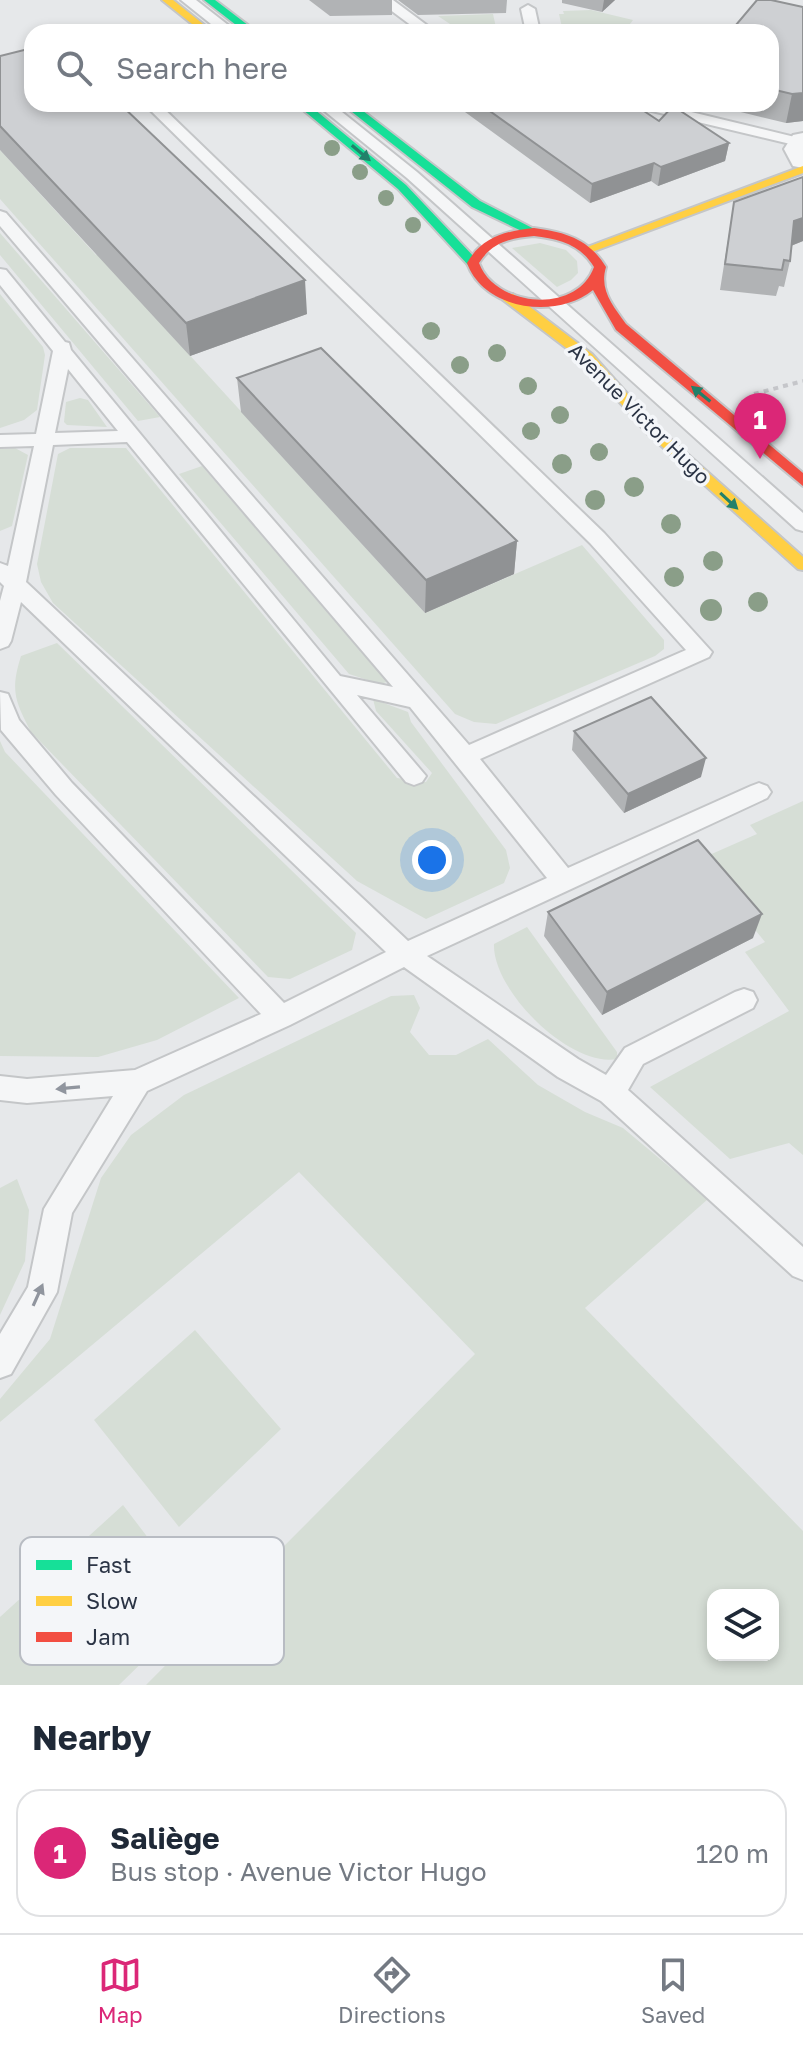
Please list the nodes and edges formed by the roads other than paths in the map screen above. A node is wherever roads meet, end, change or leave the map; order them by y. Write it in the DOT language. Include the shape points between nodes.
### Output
graph roads {
  1 [pos="167,0"];
  2 [pos="188,0"];
  3 [pos="209,0"];
  4 [pos="384,0"];
  5 [pos="528,9"];
  6 [pos="198,24"];
  7 [pos="220,24"];
  8 [pos="241,24"];
  9 [pos="418,24"];
  10 [pos="531,24"];
  11 [pos="159,112"];
  12 [pos="311,112"];
  13 [pos="333,112"];
  14 [pos="357,112"];
  15 [pos="666,112"];
  16 [pos="802,153"];
  17 [pos="0,216"];
  18 [pos="534,232"];
  19 [pos="489,243"];
  20 [pos="588,249"];
  21 [pos="473,263"];
  22 [pos="0,274"];
  23 [pos="597,279"];
  24 [pos="508,297"];
  25 [pos="555,301"];
  26 [pos="63,347"];
  27 [pos="132,436"];
  28 [pos="44,439"];
  29 [pos="0,441"];
  30 [pos="803,481"];
  31 [pos="803,524"];
  32 [pos="803,565"];
  33 [pos="8,577"];
  34 [pos="0,641"];
  35 [pos="333,682"];
  36 [pos="0,700"];
  37 [pos="420,701"];
  38 [pos="465,756"];
  39 [pos="414,776"];
  40 [pos="759,792"];
  41 [pos="565,882"];
  42 [pos="405,954"];
  43 [pos="744,1000"];
  44 [pos="281,1017"];
  45 [pos="137,1082"];
  46 [pos="0,1088"];
  47 [pos="611,1092"];
  48 [pos="803,1266"];
  49 [pos="0,1363"];
  1 -- 6 [label="street"];
  2 -- 7 [label="lane"];
  3 -- 8 [label="street"];
  4 -- 9 [label="lane"];
  5 -- 10 [label="lane"];
  11 -- 38 [label="lane" via="597,538 701,652"];
  12 -- 21 [label="street, one-way" via="402,187"];
  13 -- 19 [label="lane"];
  14 -- 18 [label="street" via="476,204"];
  15 -- 16 [label="lane"];
  16 -- 20 [label="street"];
  17 -- 37 [label="lane"];
  18 -- 19 [label="street"];
  18 -- 20 [label="street" via="565,237"];
  19 -- 21 [label="street"];
  19 -- 25 [label="lane"];
  20 -- 23 [label="street, Avenue Victor Hugo" via="600,267"];
  21 -- 24 [label="street, Avenue Victor Hugo" via="479,280"];
  22 -- 26 [label="lane"];
  23 -- 25 [label="street" via="581,293"];
  30 -- 23 [label="street, Avenue Victor Hugo, one-way" via="621,327 609,313"];
  24 -- 25 [label="street"];
  24 -- 32 [label="street, Avenue Victor Hugo, one-way" via="587,357 652,430"];
  25 -- 31 [label="lane"];
  26 -- 27 [label="lane"];
  26 -- 28 [label="lane"];
  27 -- 28 [label="lane"];
  27 -- 35 [label="lane"];
  28 -- 29 [label="lane"];
  28 -- 33 [label="lane"];
  33 -- 34 [label="lane"];
  33 -- 42 [label="lane"];
  35 -- 37 [label="lane"];
  35 -- 39 [label="lane"];
  36 -- 44 [label="lane" via="9,724 64,789"];
  37 -- 38 [label="lane"];
  38 -- 41 [label="lane"];
  40 -- 41 [label="lane"];
  41 -- 42 [label="lane"];
  42 -- 44 [label="lane"];
  42 -- 47 [label="lane"];
  43 -- 47 [label="lane" via="634,1056"];
  44 -- 45 [label="lane"];
  45 -- 46 [label="lane, one-way" via="27,1091"];
  49 -- 45 [label="lane, one-way" via="42,1292 58,1209"];
  47 -- 48 [label="lane"];
}
